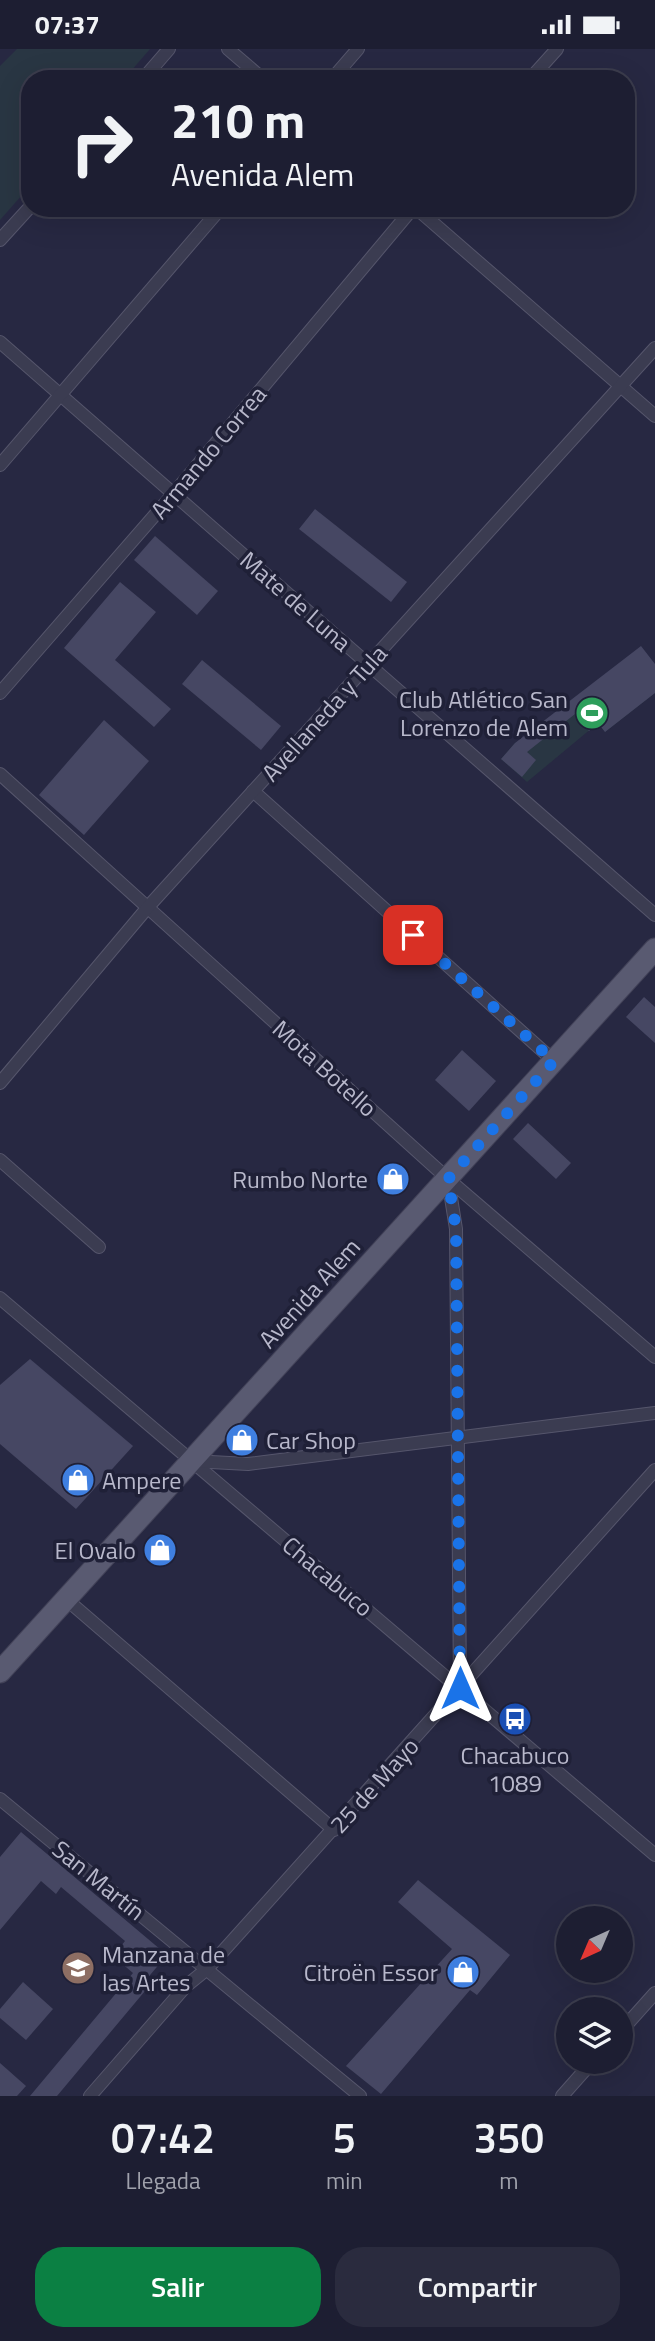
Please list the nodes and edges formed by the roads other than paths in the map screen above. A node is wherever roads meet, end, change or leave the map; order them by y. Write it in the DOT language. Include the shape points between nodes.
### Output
graph roads {
  1 [pos="169,49"];
  2 [pos="228,49"];
  3 [pos="358,49"];
  4 [pos="557,49"];
  5 [pos="151,70"];
  6 [pos="252,70"];
  7 [pos="340,70"];
  8 [pos="538,70"];
  9 [pos="21,217"];
  10 [pos="213,217"];
  11 [pos="406,217"];
  12 [pos="424,217"];
  13 [pos="0,240"];
  14 [pos="0,342"];
  15 [pos="655,348"];
  16 [pos="620,386"];
  17 [pos="62,395"];
  18 [pos="655,416"];
  19 [pos="0,465"];
  20 [pos="174,493"];
  21 [pos="368,664"];
  22 [pos="0,692"];
  23 [pos="0,773"];
  24 [pos="253,791"];
  25 [pos="148,907"];
  26 [pos="655,915"];
  27 [pos="655,949"];
  28 [pos="554,1061"];
  29 [pos="0,1083"];
  30 [pos="0,1160"];
  31 [pos="448,1179"];
  32 [pos="99,1247"];
  33 [pos="0,1298"];
  34 [pos="655,1357"];
  35 [pos="655,1413"];
  36 [pos="459,1438"];
  37 [pos="192,1461"];
  38 [pos="655,1470"];
  39 [pos="66,1599"];
  40 [pos="0,1672"];
  41 [pos="460,1688"];
  42 [pos="0,1799"];
  43 [pos="334,1830"];
  44 [pos="655,1855"];
  45 [pos="207,1969"];
  46 [pos="655,1993"];
  47 [pos="633,2018"];
  48 [pos="581,2074"];
  49 [pos="90,2096"];
  50 [pos="360,2096"];
  51 [pos="562,2096"];
  1 -- 5 [label="street"];
  2 -- 6 [label="street"];
  3 -- 7 [label="street"];
  4 -- 8 [label="street"];
  9 -- 13 [label="street"];
  10 -- 17 [label="street"];
  11 -- 20 [label="street, Armando Correa"];
  12 -- 16 [label="street"];
  14 -- 17 [label="street, Mate de Luna"];
  15 -- 16 [label="street, Avellaneda y Tula"];
  16 -- 18 [label="street"];
  16 -- 21 [label="street, Avellaneda y Tula"];
  17 -- 19 [label="street"];
  17 -- 20 [label="street, Mate de Luna"];
  20 -- 21 [label="street, Mate de Luna"];
  20 -- 22 [label="street, Armando Correa"];
  21 -- 24 [label="street, Avellaneda y Tula"];
  21 -- 26 [label="street, Mate de Luna"];
  23 -- 25 [label="street, Mota Botello"];
  24 -- 25 [label="street, Avellaneda y Tula"];
  24 -- 28 [label="street"];
  25 -- 29 [label="street, Avellaneda y Tula"];
  25 -- 31 [label="street, Mota Botello"];
  27 -- 28 [label="main road, Avenida Alem"];
  28 -- 31 [label="main road, Avenida Alem"];
  30 -- 32 [label="street"];
  31 -- 34 [label="street, Mota Botello"];
  31 -- 36 [label="street" via="456,1229"];
  31 -- 37 [label="main road, Avenida Alem"];
  33 -- 37 [label="street, Chacabuco"];
  35 -- 36 [label="street"];
  36 -- 37 [label="street" via="248,1464"];
  36 -- 41 [label="street"];
  37 -- 39 [label="main road, Avenida Alem"];
  37 -- 41 [label="street, Chacabuco"];
  38 -- 41 [label="street, 25 de Mayo"];
  39 -- 40 [label="main road, Avenida Alem"];
  39 -- 43 [label="street"];
  41 -- 43 [label="street, 25 de Mayo"];
  41 -- 44 [label="street, Chacabuco"];
  42 -- 45 [label="street, San Martín"];
  43 -- 45 [label="street, 25 de Mayo"];
  45 -- 49 [label="street, 25 de Mayo" via="186,1986"];
  45 -- 50 [label="street, San Martín"];
  46 -- 47 [label="street"];
  48 -- 51 [label="street"];
}
